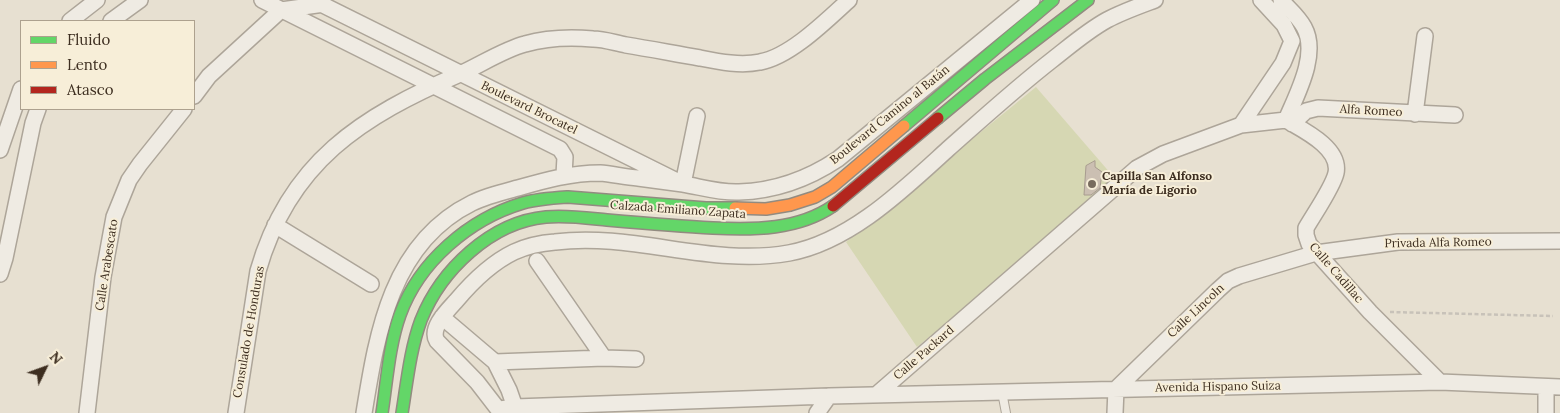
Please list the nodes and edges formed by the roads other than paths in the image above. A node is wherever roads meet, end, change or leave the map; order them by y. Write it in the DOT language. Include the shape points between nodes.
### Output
graph roads {
  1 [pos="97,0"];
  2 [pos="140,0"];
  3 [pos="262,0"];
  4 [pos="849,0"];
  5 [pos="1032,0"];
  6 [pos="1053,0"];
  7 [pos="1088,0"];
  8 [pos="1155,0"];
  9 [pos="1261,0"];
  10 [pos="1281,0"];
  11 [pos="322,2"];
  12 [pos="281,10"];
  13 [pos="71,20"];
  14 [pos="112,20"];
  15 [pos="1424,36"];
  16 [pos="1308,38"];
  17 [pos="1292,41"];
  18 [pos="461,74"];
  19 [pos="432,85"];
  20 [pos="20,93"];
  21 [pos="195,95"];
  22 [pos="38,110"];
  23 [pos="183,110"];
  24 [pos="1415,114"];
  25 [pos="1455,115"];
  26 [pos="697,116"];
  27 [pos="1289,122"];
  28 [pos="1241,125"];
  29 [pos="0,150"];
  30 [pos="564,175"];
  31 [pos="683,184"];
  32 [pos="275,225"];
  33 [pos="1560,241"];
  34 [pos="1316,253"];
  35 [pos="537,261"];
  36 [pos="0,274"];
  37 [pos="371,284"];
  38 [pos="442,317"];
  39 [pos="604,358"];
  40 [pos="636,358"];
  41 [pos="495,362"];
  42 [pos="1440,382"];
  43 [pos="1553,387"];
  44 [pos="1116,389"];
  45 [pos="1002,392"];
  46 [pos="876,395"];
  47 [pos="829,396"];
  48 [pos="508,411"];
  49 [pos="404,412"];
  50 [pos="88,413"];
  51 [pos="236,413"];
  52 [pos="364,413"];
  53 [pos="382,413"];
  54 [pos="817,413"];
  55 [pos="1006,413"];
  56 [pos="1115,413"];
  57 [pos="1546,413"];
  1 -- 13 [label="street"];
  2 -- 14 [label="street"];
  3 -- 12 [label="street, Boulevard Brocatel"];
  4 -- 18 [label="street, Consulado de Honduras" via="810,35 761,62 718,62 594,39 553,39 525,44"];
  5 -- 31 [label="street, Boulevard Camino al Batán" via="822,170 781,186 738,192"];
  6 -- 53 [label="main road, Calzada Emiliano Zapata" via="832,187 815,197 774,208 736,210 549,197 521,202 481,219 428,266 414,288 401,314 393,341"];
  7 -- 49 [label="main road, Calzada Emiliano Zapata" via="985,79 832,207 811,218 758,229 559,216 525,220 503,229 460,260 440,283 423,312 411,352"];
  8 -- 38 [label="street" via="1108,20 1084,35 1018,87 905,188 857,224 835,236 812,246 771,256 710,254 608,240 574,239 539,244 514,252 488,269"];
  9 -- 17 [label="street" via="1284,25"];
  10 -- 16 [label="street" via="1295,14"];
  11 -- 12 [label="street"];
  11 -- 18 [label="street, Boulevard Brocatel"];
  12 -- 19 [label="street, Boulevard Brocatel"];
  12 -- 21 [label="street" via="209,76"];
  15 -- 24 [label="street"];
  16 -- 17 [label="street"];
  16 -- 27 [label="street" via="1308,63"];
  17 -- 28 [label="street" via="1283,63"];
  18 -- 19 [label="street, Consulado de Honduras"];
  18 -- 31 [label="street, Boulevard Brocatel"];
  19 -- 30 [label="street, Boulevard Brocatel" via="560,149 565,157"];
  19 -- 32 [label="street, Consulado de Honduras" via="346,136 307,174"];
  20 -- 29 [label="street"];
  22 -- 36 [label="street"];
  23 -- 50 [label="street, Calle Arabescato" via="129,180 114,217 103,277"];
  24 -- 25 [label="street, Alfa Romeo"];
  24 -- 27 [label="street, Alfa Romeo" via="1318,108 1306,111"];
  26 -- 31 [label="street"];
  27 -- 28 [label="street, Calle Packard"];
  27 -- 34 [label="street, Calle Cadillac" via="1317,138 1336,163 1333,182 1306,228 1309,244"];
  28 -- 46 [label="street, Calle Packard" via="1163,154 1137,168"];
  30 -- 31 [label="street, Boulevard Camino al Batán" via="601,173"];
  30 -- 52 [label="street, Boulevard Camino al Batán" via="473,202 424,240 398,279 387,305 374,354"];
  32 -- 37 [label="street"];
  32 -- 51 [label="street, Consulado de Honduras" via="258,271"];
  33 -- 34 [label="street, Privada Alfa Romeo" via="1398,242"];
  34 -- 42 [label="street, Calle Cadillac"];
  34 -- 44 [label="street, Calle Lincoln" via="1228,281"];
  35 -- 39 [label="street"];
  38 -- 41 [label="street"];
  38 -- 48 [label="street" via="435,333 437,341"];
  39 -- 40 [label="street"];
  39 -- 41 [label="street"];
  41 -- 48 [label="street" via="509,390"];
  42 -- 43 [label="street, Avenida Hispano Suiza"];
  42 -- 44 [label="street, Avenida Hispano Suiza"];
  43 -- 57 [label="street"];
  44 -- 45 [label="street, Avenida Hispano Suiza"];
  44 -- 56 [label="street"];
  45 -- 46 [label="street, Avenida Hispano Suiza"];
  45 -- 55 [label="lane"];
  46 -- 47 [label="street"];
  47 -- 48 [label="street"];
  47 -- 54 [label="street"];
}
